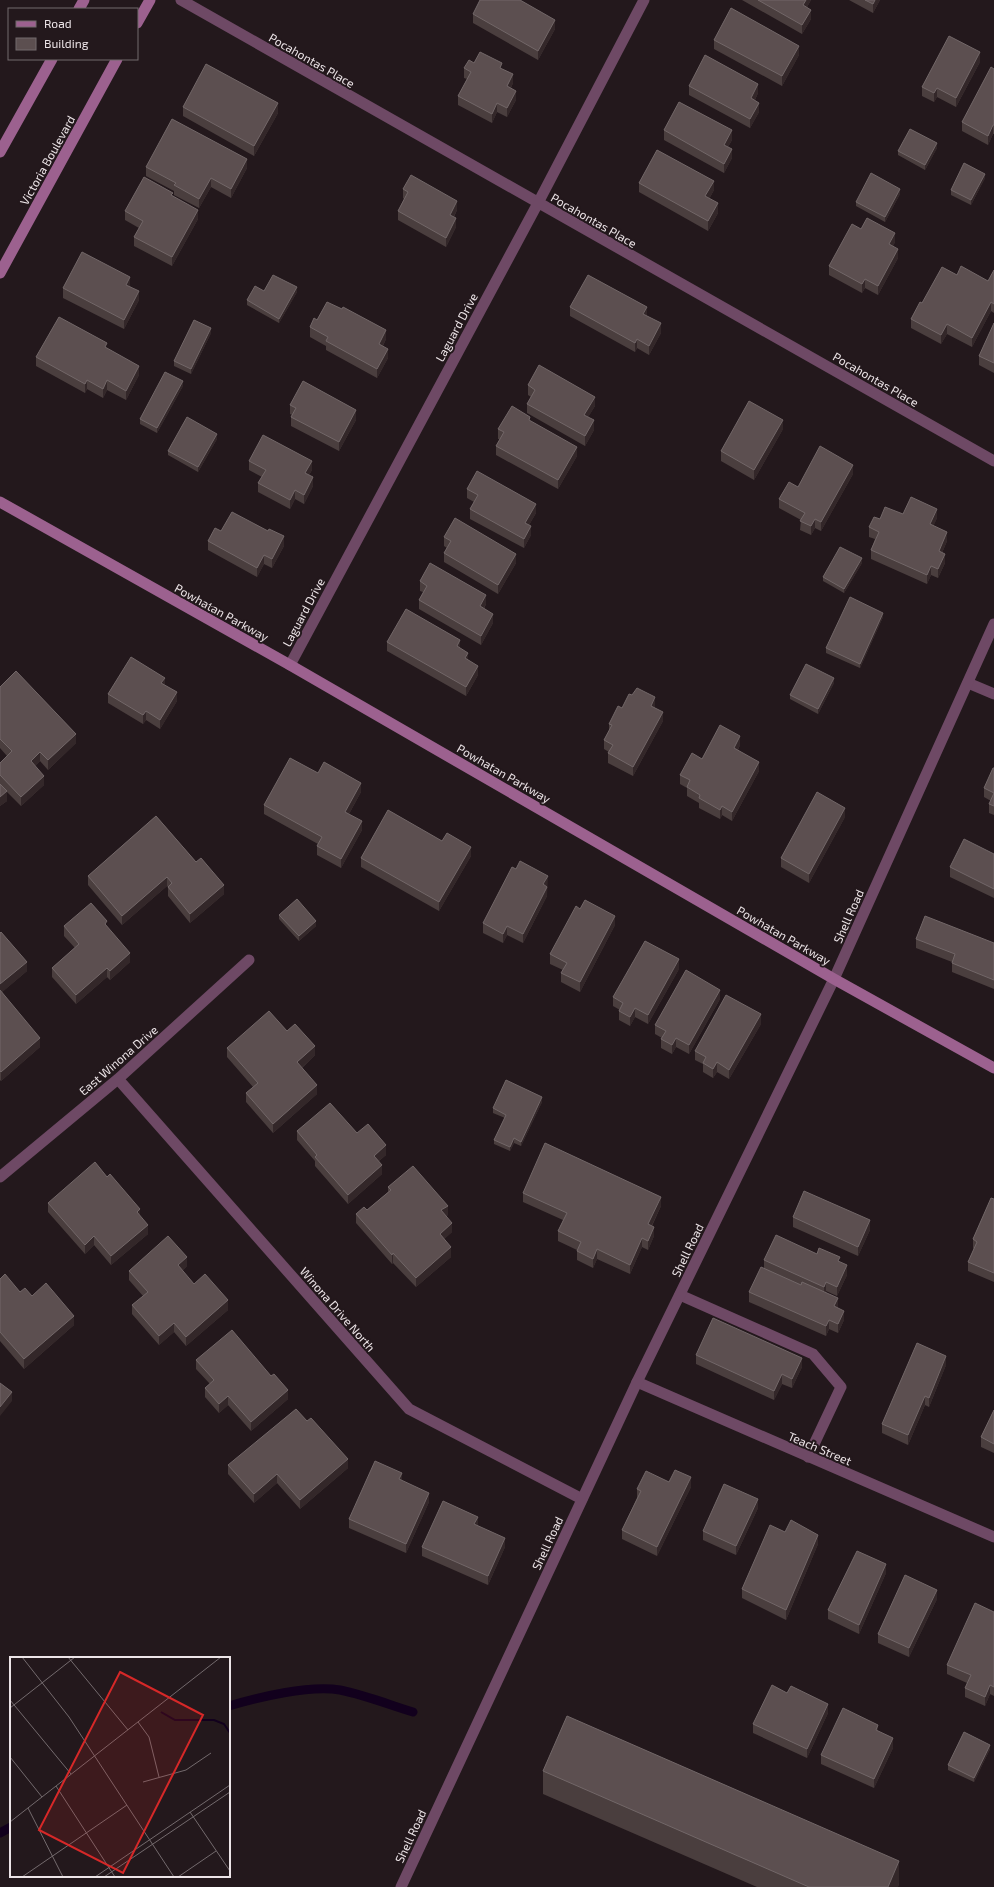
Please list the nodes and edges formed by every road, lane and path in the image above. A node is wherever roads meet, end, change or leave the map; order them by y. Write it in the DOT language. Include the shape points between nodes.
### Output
graph roads {
  1 [pos="150,0"];
  2 [pos="181,0"];
  3 [pos="644,0"];
  4 [pos="138,21"];
  5 [pos="51,60"];
  6 [pos="116,60"];
  7 [pos="0,152"];
  8 [pos="538,203"];
  9 [pos="0,273"];
  10 [pos="994,461"];
  11 [pos="0,502"];
  12 [pos="994,624"];
  13 [pos="290,665"];
  14 [pos="968,683"];
  15 [pos="994,694"];
  16 [pos="249,960"];
  17 [pos="834,979"];
  18 [pos="994,1068"];
  19 [pos="118,1079"];
  20 [pos="0,1177"];
  21 [pos="680,1295"];
  22 [pos="637,1382"];
  23 [pos="808,1457"];
  24 [pos="582,1499"];
  25 [pos="994,1537"];
  26 [pos="401,1887"];
  1 -- 4 [label="main road"];
  2 -- 8 [label="street, Pocahontas Place"];
  3 -- 8 [label="street, Laguard Drive"];
  5 -- 7 [label="main road"];
  6 -- 9 [label="main road, Victoria Boulevard"];
  8 -- 10 [label="street, Pocahontas Place"];
  8 -- 13 [label="street, Laguard Drive"];
  11 -- 13 [label="main road, Powhatan Parkway"];
  12 -- 14 [label="street, Shell Road"];
  13 -- 17 [label="main road, Powhatan Parkway"];
  14 -- 15 [label="street"];
  14 -- 17 [label="street, Shell Road"];
  16 -- 19 [label="street, East Winona Drive"];
  17 -- 18 [label="main road, Powhatan Parkway"];
  17 -- 21 [label="street, Shell Road"];
  19 -- 20 [label="street, East Winona Drive"];
  19 -- 24 [label="street, Winona Drive North" via="409,1409"];
  21 -- 22 [label="street, Shell Road"];
  21 -- 23 [label="street" via="813,1354 841,1387"];
  22 -- 23 [label="street, Teach Street"];
  22 -- 24 [label="street, Shell Road"];
  23 -- 25 [label="street, Teach Street"];
  24 -- 26 [label="street, Shell Road"];
}
